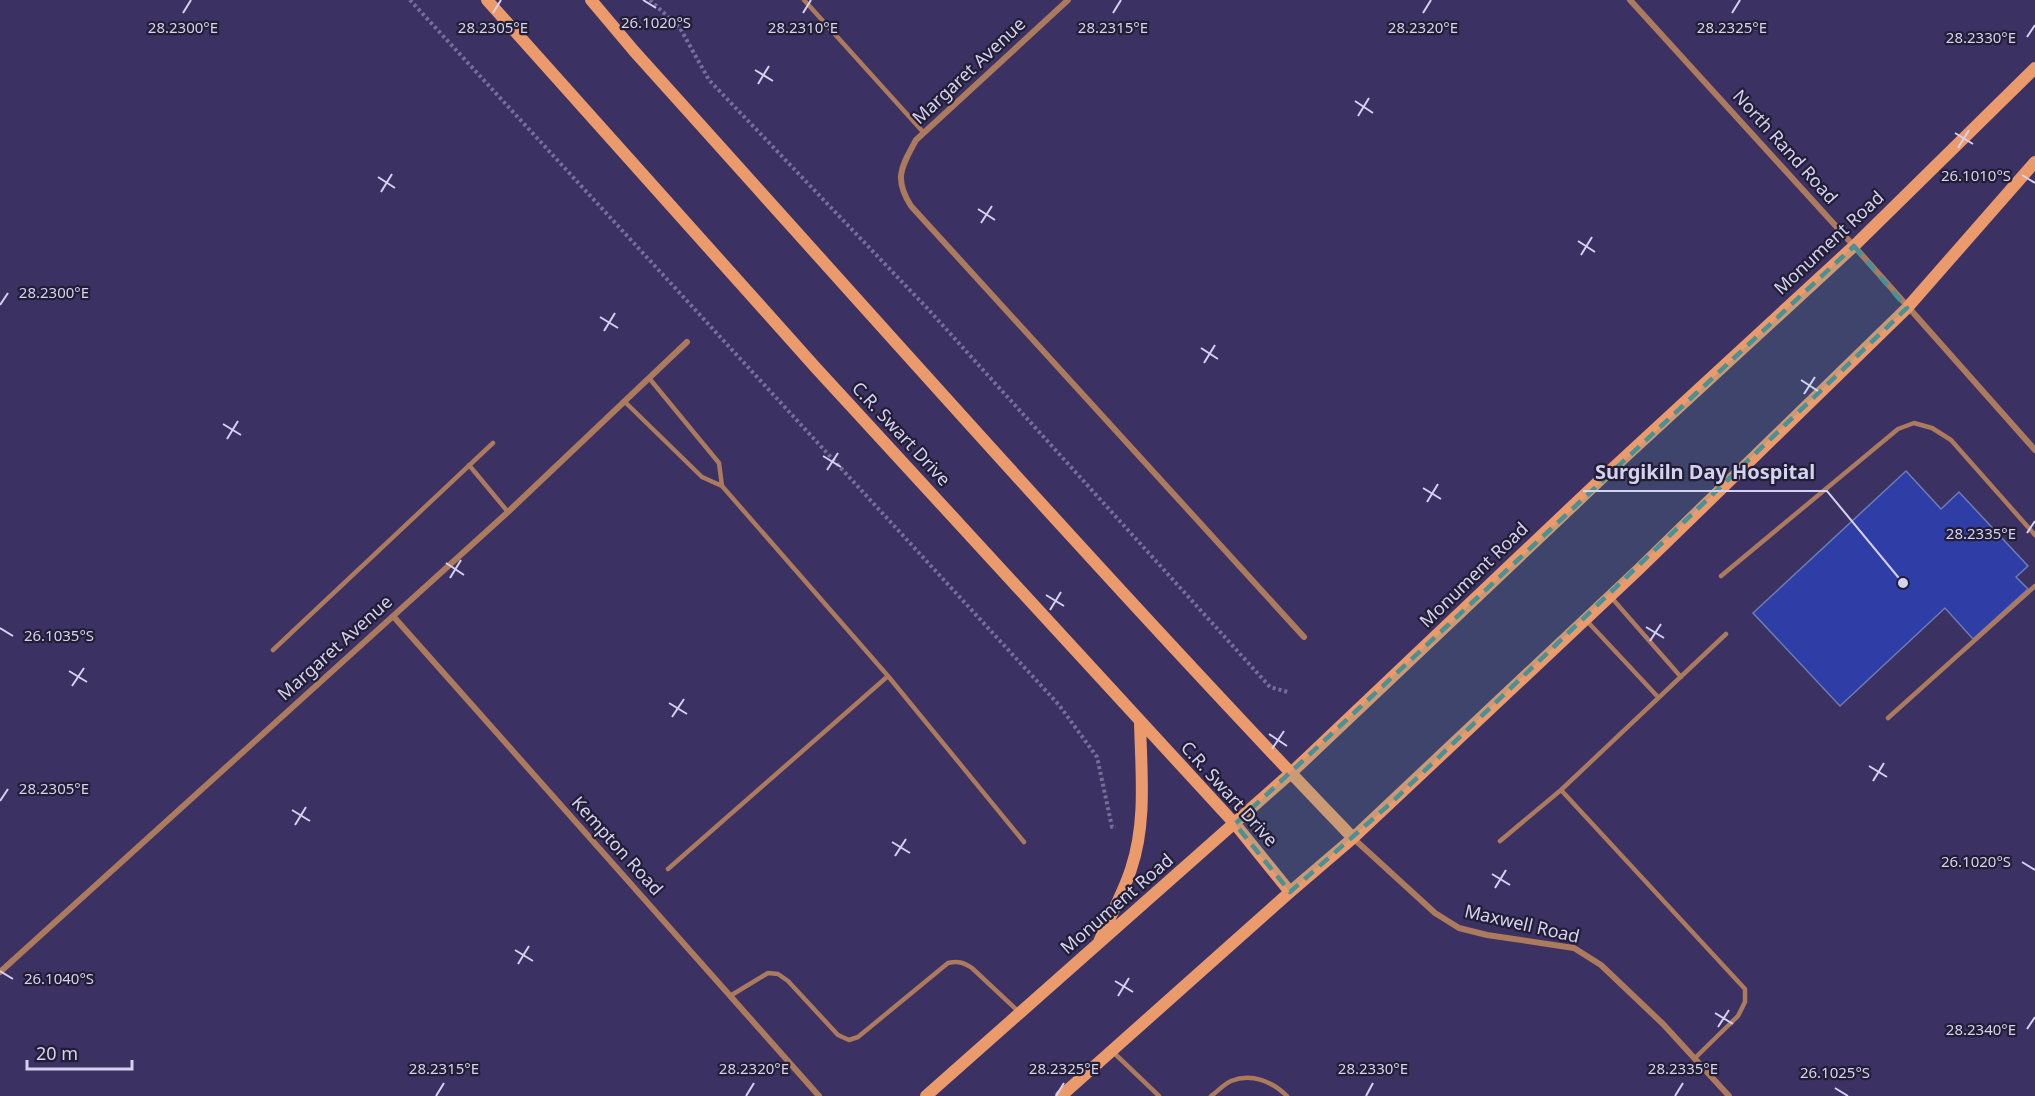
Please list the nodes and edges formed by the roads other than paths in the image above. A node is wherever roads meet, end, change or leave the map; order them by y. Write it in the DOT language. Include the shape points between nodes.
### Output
graph roads {
  1 [pos="488,0"];
  2 [pos="591,0"];
  3 [pos="804,0"];
  4 [pos="1068,0"];
  5 [pos="1630,0"];
  6 [pos="2035,68"];
  7 [pos="924,133"];
  8 [pos="2035,162"];
  9 [pos="1854,246"];
  10 [pos="1907,308"];
  11 [pos="687,342"];
  12 [pos="648,378"];
  13 [pos="624,401"];
  14 [pos="493,443"];
  15 [pos="2035,450"];
  16 [pos="469,465"];
  17 [pos="722,486"];
  18 [pos="508,512"];
  19 [pos="2035,535"];
  20 [pos="1721,576"];
  21 [pos="2035,585"];
  22 [pos="1610,596"];
  23 [pos="393,616"];
  24 [pos="1586,619"];
  25 [pos="1726,634"];
  26 [pos="1304,637"];
  27 [pos="273,650"];
  28 [pos="888,676"];
  29 [pos="1681,677"];
  30 [pos="1658,697"];
  31 [pos="1888,718"];
  32 [pos="1140,722"];
  33 [pos="1291,773"];
  34 [pos="1561,790"];
  35 [pos="1235,824"];
  36 [pos="1353,838"];
  37 [pos="1500,841"];
  38 [pos="1024,842"];
  39 [pos="668,869"];
  40 [pos="1290,892"];
  41 [pos="1097,945"];
  42 [pos="0,972"];
  43 [pos="730,996"];
  44 [pos="1020,1013"];
  45 [pos="1112,1050"];
  46 [pos="1695,1058"];
  47 [pos="819,1096"];
  48 [pos="926,1096"];
  49 [pos="1061,1096"];
  50 [pos="1159,1096"];
  51 [pos="1211,1096"];
  52 [pos="1287,1096"];
  53 [pos="1729,1096"];
  1 -- 32 [label="main road, C.R. Swart Drive" via="816,368"];
  2 -- 33 [label="main road" via="968,422"];
  3 -- 7 [label="lane"];
  4 -- 7 [label="street, Margaret Avenue"];
  5 -- 9 [label="street, North Rand Road"];
  6 -- 9 [label="main road, Monument Road"];
  7 -- 26 [label="street, Margaret Avenue" via="903,165 903,194 910,206"];
  8 -- 10 [label="main road"];
  9 -- 10 [label="street, North Rand Road"];
  9 -- 33 [label="main road, Monument Road"];
  10 -- 15 [label="street, North Rand Road"];
  10 -- 22 [label="main road"];
  11 -- 12 [label="street, Margaret Avenue"];
  12 -- 13 [label="street, Margaret Avenue"];
  12 -- 17 [label="lane" via="719,463"];
  13 -- 17 [label="lane" via="702,477"];
  13 -- 18 [label="street, Margaret Avenue"];
  14 -- 16 [label="lane"];
  16 -- 18 [label="lane"];
  16 -- 27 [label="lane"];
  17 -- 28 [label="lane"];
  18 -- 23 [label="street, Margaret Avenue"];
  19 -- 20 [label="lane" via="1952,440 1914,423 1898,429"];
  21 -- 31 [label="lane"];
  22 -- 24 [label="main road"];
  22 -- 29 [label="lane"];
  23 -- 42 [label="street, Margaret Avenue"];
  23 -- 43 [label="street, Kempton Road"];
  24 -- 30 [label="lane"];
  24 -- 36 [label="main road"];
  25 -- 29 [label="lane"];
  28 -- 38 [label="lane"];
  28 -- 39 [label="lane"];
  29 -- 30 [label="lane"];
  30 -- 34 [label="lane"];
  32 -- 35 [label="main road, C.R. Swart Drive"];
  32 -- 41 [label="main road" via="1140,829 1131,869"];
  33 -- 35 [label="main road, Monument Road"];
  33 -- 36 [label="main road"];
  34 -- 37 [label="lane"];
  34 -- 46 [label="lane" via="1746,989 1738,1016"];
  35 -- 40 [label="main road, C.R. Swart Drive"];
  35 -- 41 [label="main road, Monument Road"];
  36 -- 40 [label="main road"];
  36 -- 46 [label="street, Maxwell Road" via="1435,913 1459,928 1574,948 1600,965"];
  40 -- 45 [label="main road"];
  41 -- 44 [label="main road, Monument Road"];
  43 -- 44 [label="lane" via="768,974 778,974 838,1035 849,1040 858,1037 948,963 957,962 972,968"];
  43 -- 47 [label="street, Kempton Road"];
  44 -- 48 [label="main road, Monument Road"];
  45 -- 49 [label="main road"];
  45 -- 50 [label="lane"];
  46 -- 53 [label="street, Maxwell Road"];
  51 -- 52 [label="lane" via="1230,1082 1257,1078"];
}
